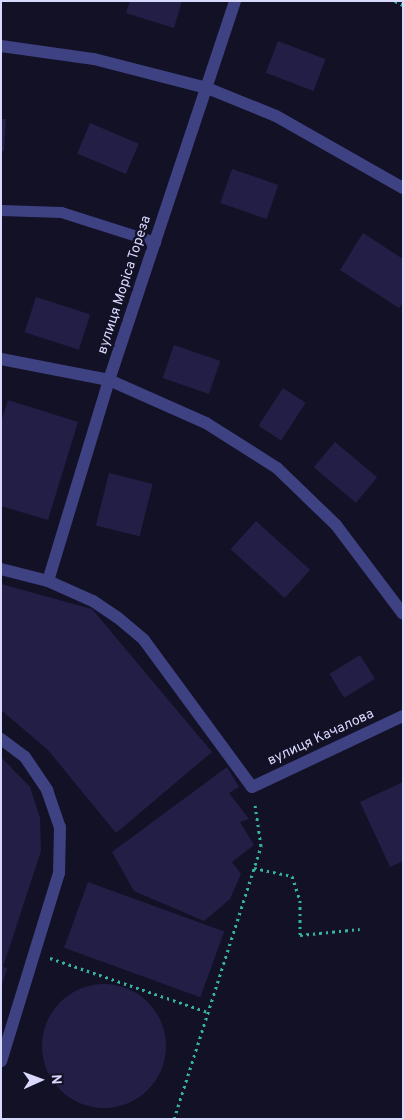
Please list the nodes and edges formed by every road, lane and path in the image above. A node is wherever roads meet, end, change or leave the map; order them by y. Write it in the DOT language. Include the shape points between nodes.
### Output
graph roads {
  1 [pos="235,1"];
  2 [pos="395,1"];
  3 [pos="403,6"];
  4 [pos="1,46"];
  5 [pos="207,88"];
  6 [pos="403,188"];
  7 [pos="1,210"];
  8 [pos="155,242"];
  9 [pos="1,359"];
  10 [pos="109,380"];
  11 [pos="1,569"];
  12 [pos="48,581"];
  13 [pos="403,614"];
  14 [pos="403,716"];
  15 [pos="1,739"];
  16 [pos="252,787"];
  17 [pos="254,868"];
  18 [pos="360,929"];
  19 [pos="34,952"];
  20 [pos="208,1012"];
  21 [pos="1,1061"];
  22 [pos="174,1119"];
  1 -- 5 [label="street, вулиця Моріса Тореза"];
  2 -- 3 [label="path"];
  4 -- 5 [label="street" via="94,59"];
  5 -- 6 [label="street" via="276,116"];
  5 -- 8 [label="street, вулиця Моріса Тореза"];
  7 -- 8 [label="lane" via="61,212"];
  8 -- 10 [label="street, вулиця Моріса Тореза"];
  9 -- 10 [label="street"];
  10 -- 12 [label="street, вулиця Моріса Тореза"];
  10 -- 13 [label="street" via="206,423 277,468 336,526"];
  11 -- 12 [label="street"];
  12 -- 16 [label="street" via="93,601 144,640"];
  14 -- 16 [label="street, вулиця Качалова"];
  15 -- 19 [label="street" via="25,757 47,790 60,827 59,873"];
  16 -- 17 [label="path" via="262,846"];
  17 -- 18 [label="path" via="292,876 300,900 300,935"];
  17 -- 20 [label="path"];
  19 -- 20 [label="path"];
  19 -- 21 [label="street"];
  20 -- 22 [label="path"];
}
